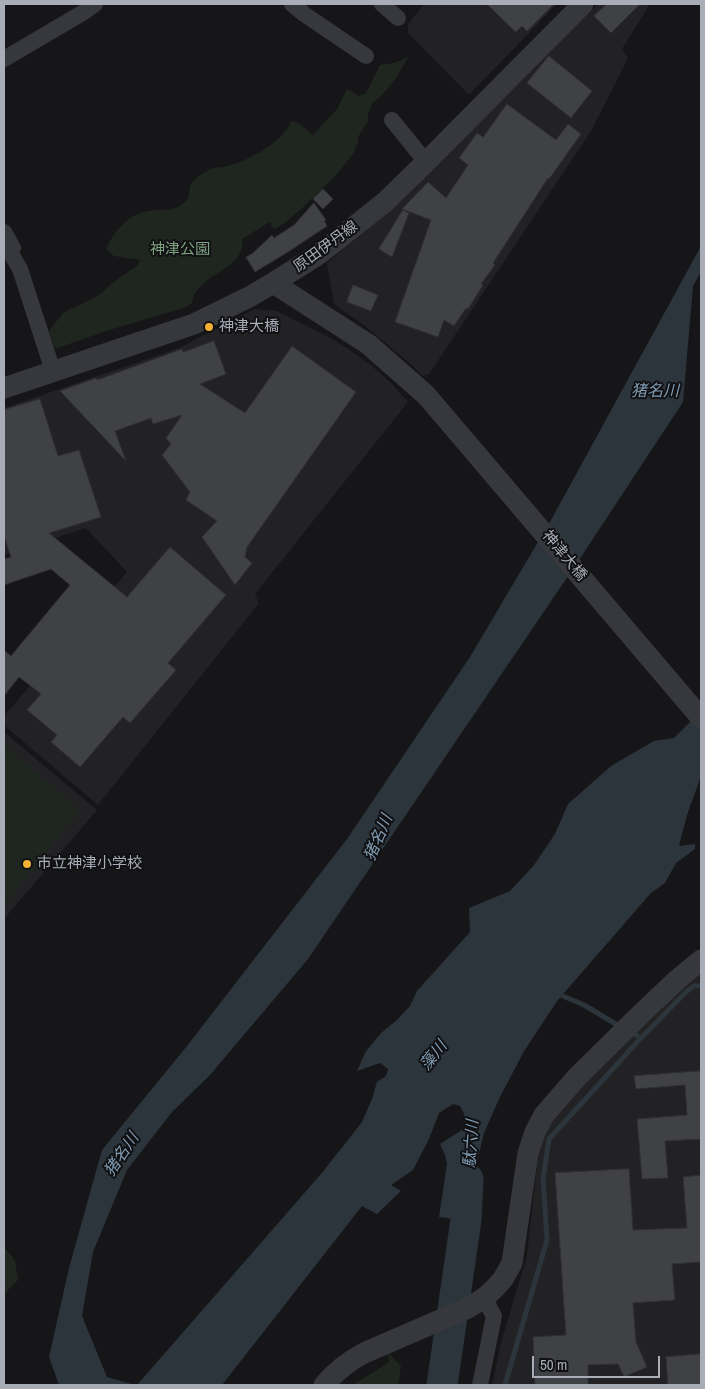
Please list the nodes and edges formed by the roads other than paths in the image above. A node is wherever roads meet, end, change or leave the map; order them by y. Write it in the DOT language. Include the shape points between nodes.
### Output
graph roads {
  1 [pos="95,4"];
  2 [pos="292,4"];
  3 [pos="382,4"];
  4 [pos="583,4"];
  5 [pos="398,18"];
  6 [pos="366,56"];
  7 [pos="4,59"];
  8 [pos="392,120"];
  9 [pos="426,162"];
  10 [pos="4,232"];
  11 [pos="273,283"];
  12 [pos="53,371"];
  13 [pos="4,388"];
  14 [pos="701,718"];
  15 [pos="701,960"];
  16 [pos="476,1303"];
  17 [pos="324,1385"];
  18 [pos="480,1385"];
  1 -- 7 [label="street"];
  2 -- 6 [label="street"];
  3 -- 5 [label="street"];
  4 -- 9 [label="street, 原田伊丹線"];
  8 -- 9 [label="street"];
  9 -- 11 [label="street, 原田伊丹線" via="385,202 336,241"];
  10 -- 12 [label="street" via="13,248 10,252 20,269"];
  11 -- 12 [label="street, 原田伊丹線" via="194,324"];
  11 -- 14 [label="street, 神津大橋" via="368,344 426,395"];
  12 -- 13 [label="street, 原田伊丹線"];
  15 -- 16 [label="street" via="642,1012 544,1115 528,1153 512,1263 503,1279"];
  16 -- 17 [label="street" via="351,1360"];
  16 -- 18 [label="street" via="494,1316"];
}
